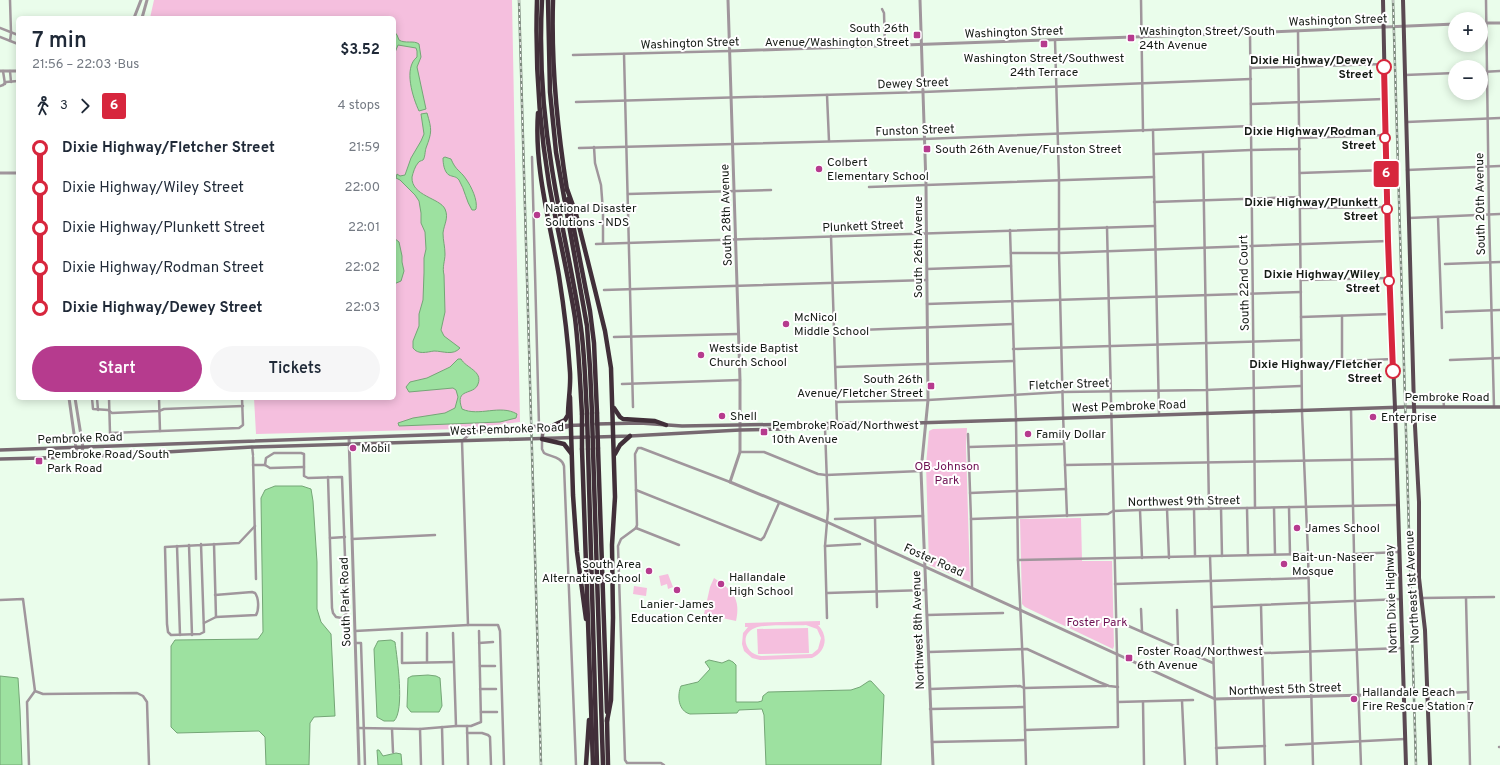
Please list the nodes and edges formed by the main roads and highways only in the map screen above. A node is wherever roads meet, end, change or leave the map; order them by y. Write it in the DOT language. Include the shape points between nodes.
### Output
graph roads {
  1 [pos="537,0"];
  2 [pos="542,0"];
  3 [pos="548,0"];
  4 [pos="553,0"];
  5 [pos="1383,0"];
  6 [pos="1403,0"];
  7 [pos="539,102"];
  8 [pos="567,189"];
  9 [pos="570,394"];
  10 [pos="613,407"];
  11 [pos="1414,407"];
  12 [pos="1500,407"];
  13 [pos="1395,408"];
  14 [pos="589,414"];
  15 [pos="614,424"];
  16 [pos="863,424"];
  17 [pos="554,425"];
  18 [pos="572,425"];
  19 [pos="666,425"];
  20 [pos="740,427"];
  21 [pos="630,436"];
  22 [pos="571,437"];
  23 [pos="614,437"];
  24 [pos="542,439"];
  25 [pos="266,441"];
  26 [pos="221,442"];
  27 [pos="161,444"];
  28 [pos="252,447"];
  29 [pos="593,448"];
  30 [pos="0,450"];
  31 [pos="209,450"];
  32 [pos="150,453"];
  33 [pos="571,455"];
  34 [pos="615,456"];
  35 [pos="0,459"];
  36 [pos="589,635"];
  37 [pos="590,708"];
  38 [pos="607,721"];
  39 [pos="586,765"];
  40 [pos="593,765"];
  41 [pos="598,765"];
  42 [pos="603,765"];
  43 [pos="608,765"];
  44 [pos="1406,765"];
  45 [pos="1430,765"];
  1 -- 7 [label="highway"];
  2 -- 14 [label="highway" via="542,64 546,120 552,169 580,321"];
  3 -- 14 [label="highway" via="550,92 556,152 587,326 590,368"];
  4 -- 8 [label="highway" via="555,98"];
  5 -- 13 [label="main road, North Dixie Highway" via="1389,278"];
  6 -- 11 [label="main road, Northeast 1st Avenue"];
  7 -- 9 [label="highway" via="539,149 545,204 559,275"];
  7 -- 14 [label="highway" via="549,183"];
  8 -- 10 [label="highway" via="576,214 605,331 611,368"];
  8 -- 14 [label="highway" via="594,343"];
  9 -- 17 [label="highway" via="568,415 565,420"];
  9 -- 18 [label="highway"];
  10 -- 15 [label="highway"];
  10 -- 19 [label="highway" via="623,419 655,421"];
  11 -- 12 [label="main road, Pembroke Road"];
  11 -- 13 [label="main road, Pembroke Road"];
  11 -- 45 [label="main road, Northeast 1st Avenue" via="1419,502 1419,578 1428,694"];
  13 -- 16 [label="main road, West Pembroke Road"];
  13 -- 44 [label="main road, North Dixie Highway"];
  14 -- 29 [label="highway, bridge"];
  14 -- 29 [label="highway, bridge"];
  14 -- 36 [label="highway, bridge" via="582,449"];
  15 -- 18 [label="main road, West Pembroke Road"];
  15 -- 19 [label="main road, West Pembroke Road"];
  15 -- 23 [label="highway"];
  16 -- 20 [label="main road, West Pembroke Road"];
  16 -- 20 [label="main road, West Pembroke Road" via="858,427 825,428"];
  17 -- 18 [label="main road, West Pembroke Road"];
  17 -- 25 [label="main road, West Pembroke Road" via="472,432"];
  18 -- 22 [label="highway"];
  18 -- 24 [label="main road" via="543,431"];
  19 -- 20 [label="main road, West Pembroke Road"];
  20 -- 21 [label="main road, West Pembroke Road"];
  21 -- 23 [label="main road, West Pembroke Road"];
  21 -- 34 [label="highway" via="620,445"];
  22 -- 23 [label="main road, West Pembroke Road"];
  22 -- 24 [label="main road, West Pembroke Road"];
  22 -- 33 [label="highway"];
  23 -- 34 [label="highway"];
  24 -- 28 [label="main road, West Pembroke Road"];
  24 -- 33 [label="highway" via="564,444"];
  25 -- 26 [label="main road, West Pembroke Road"];
  25 -- 28 [label="main road"];
  26 -- 27 [label="main road, West Pembroke Road"];
  26 -- 31 [label="main road"];
  27 -- 30 [label="main road, Pembroke Road"];
  28 -- 31 [label="main road, West Pembroke Road"];
  29 -- 38 [label="highway"];
  29 -- 41 [label="highway"];
  29 -- 42 [label="highway"];
  31 -- 32 [label="main road, West Pembroke Road"];
  32 -- 35 [label="main road, Pembroke Road"];
  33 -- 36 [label="highway" via="577,552"];
  34 -- 38 [label="highway" via="611,700"];
  36 -- 37 [label="highway"];
  37 -- 39 [label="highway"];
  37 -- 40 [label="highway"];
  38 -- 43 [label="highway"];
}
